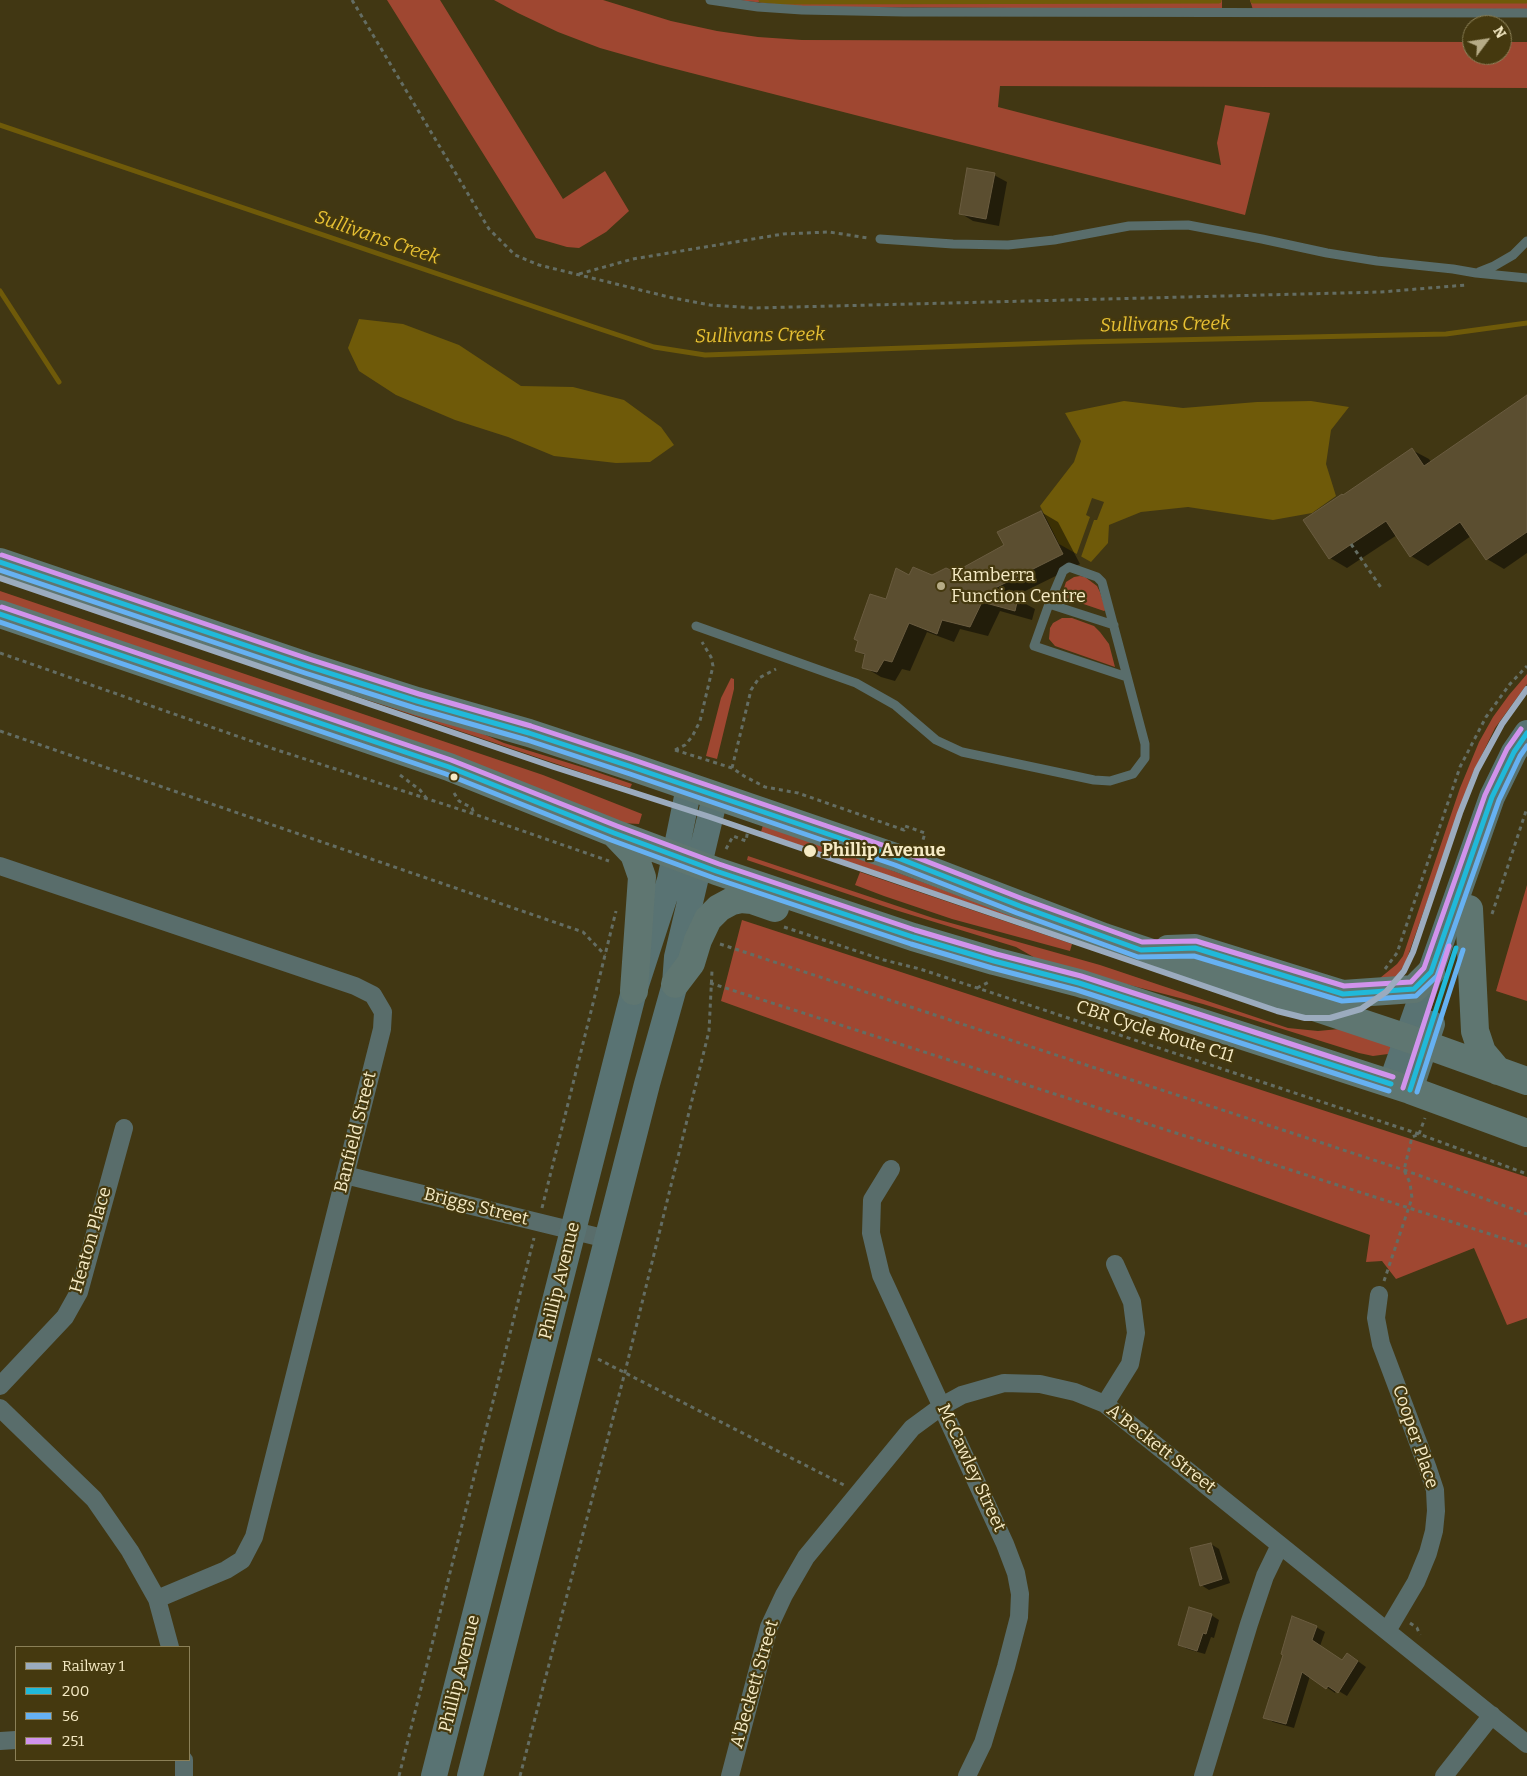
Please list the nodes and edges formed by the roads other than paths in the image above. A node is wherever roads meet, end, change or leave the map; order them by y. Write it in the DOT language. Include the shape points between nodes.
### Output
graph roads {
  1 [pos="710,0"];
  2 [pos="1527,13"];
  3 [pos="880,240"];
  4 [pos="1527,241"];
  5 [pos="1476,273"];
  6 [pos="1527,278"];
  7 [pos="0,562"];
  8 [pos="1048,604"];
  9 [pos="0,614"];
  10 [pos="1114,625"];
  11 [pos="696,626"];
  12 [pos="1127,678"];
  13 [pos="1527,733"];
  14 [pos="1527,760"];
  15 [pos="689,788"];
  16 [pos="715,797"];
  17 [pos="614,833"];
  18 [pos="687,860"];
  19 [pos="0,866"];
  20 [pos="1480,912"];
  21 [pos="913,937"];
  22 [pos="1142,950"];
  23 [pos="1431,972"];
  24 [pos="675,984"];
  25 [pos="634,991"];
  26 [pos="1416,1042"];
  27 [pos="1498,1071"];
  28 [pos="1527,1081"];
  29 [pos="1401,1087"];
  30 [pos="124,1128"];
  31 [pos="1527,1133"];
  32 [pos="891,1168"];
  33 [pos="345,1175"];
  34 [pos="573,1231"];
  35 [pos="607,1239"];
  36 [pos="1115,1264"];
  37 [pos="1379,1295"];
  38 [pos="0,1386"];
  39 [pos="1105,1404"];
  40 [pos="942,1406"];
  41 [pos="0,1408"];
  42 [pos="1280,1545"];
  43 [pos="157,1599"];
  44 [pos="1388,1631"];
  45 [pos="170,1646"];
  46 [pos="1492,1715"];
  47 [pos="15,1740"];
  48 [pos="0,1741"];
  49 [pos="1527,1744"];
  50 [pos="184,1761"];
  51 [pos="184,1776"];
  52 [pos="434,1776"];
  53 [pos="470,1776"];
  54 [pos="730,1776"];
  55 [pos="967,1776"];
  56 [pos="1203,1776"];
  57 [pos="1444,1776"];
  1 -- 2 [label="lane" via="793,10 895,12"];
  3 -- 5 [label="lane" via="1008,245 1129,226 1188,225 1327,253"];
  4 -- 5 [label="lane" via="1513,255"];
  5 -- 6 [label="lane"];
  7 -- 15 [label="highway" via="307,666 529,733"];
  8 -- 10 [label="lane"];
  8 -- 10 [label="lane" via="1063,571 1069,567 1098,577 1102,582"];
  8 -- 12 [label="lane" via="1034,646"];
  9 -- 17 [label="highway" via="449,767"];
  10 -- 12 [label="lane"];
  11 -- 12 [label="lane" via="856,683 895,704 936,740 962,752 1094,780 1110,781 1132,774 1145,758 1145,744"];
  13 -- 23 [label="main road" via="1492,797"];
  14 -- 20 [label="main road" via="1502,808"];
  15 -- 16 [label="highway"];
  15 -- 18 [label="main road, Phillip Avenue"];
  16 -- 18 [label="main road, Phillip Avenue"];
  16 -- 22 [label="highway" via="898,858"];
  17 -- 18 [label="highway"];
  17 -- 25 [label="highway" via="634,854 642,877"];
  18 -- 21 [label="highway"];
  18 -- 24 [label="main road, Phillip Avenue"];
  18 -- 25 [label="main road, Phillip Avenue" via="670,880"];
  19 -- 33 [label="street, Banfield Street" via="355,986 373,995 383,1012 382,1029"];
  20 -- 26 [label="main road"];
  20 -- 27 [label="highway" via="1474,1031 1482,1052"];
  21 -- 24 [label="highway" via="896,942 873,942 757,902 736,900 711,915 690,963"];
  21 -- 29 [label="highway" via="1079,983"];
  22 -- 23 [label="highway" via="1195,948 1343,994 1414,989"];
  22 -- 26 [label="highway"];
  23 -- 26 [label="main road"];
  24 -- 35 [label="main road, Phillip Avenue"];
  25 -- 34 [label="main road, Phillip Avenue"];
  26 -- 27 [label="highway"];
  26 -- 29 [label="main road"];
  27 -- 28 [label="highway"];
  29 -- 31 [label="highway"];
  30 -- 38 [label="street, Heaton Place" via="78,1292 65,1318"];
  32 -- 40 [label="street, McCawley Street" via="872,1200 871,1234 881,1275"];
  33 -- 34 [label="street, Briggs Street"];
  33 -- 43 [label="street, Banfield Street" via="254,1538 242,1560"];
  34 -- 35 [label="street, Briggs Street"];
  34 -- 52 [label="main road, Phillip Avenue"];
  35 -- 53 [label="main road, Phillip Avenue"];
  36 -- 39 [label="street" via="1132,1302 1136,1333 1130,1364"];
  37 -- 44 [label="street, Cooper Place" via="1376,1318 1381,1344 1435,1490 1436,1511 1428,1553 1416,1582"];
  39 -- 40 [label="street, A'Beckett Street" via="1076,1392 1040,1384 1004,1383 962,1395"];
  39 -- 42 [label="street, A'Beckett Street"];
  40 -- 54 [label="street, A'Beckett Street" via="912,1428 806,1557 784,1595 772,1619 760,1658"];
  40 -- 55 [label="street, McCawley Street" via="1005,1544 1020,1594 1019,1617 1006,1667 983,1743"];
  41 -- 43 [label="street" via="94,1499 130,1551"];
  42 -- 44 [label="street, A'Beckett Street"];
  42 -- 56 [label="street" via="1249,1624"];
  43 -- 45 [label="street"];
  44 -- 46 [label="street, A'Beckett Street"];
  46 -- 49 [label="street, A'Beckett Street"];
  46 -- 57 [label="street"];
  47 -- 48 [label="street"];
  50 -- 51 [label="street"];
}
